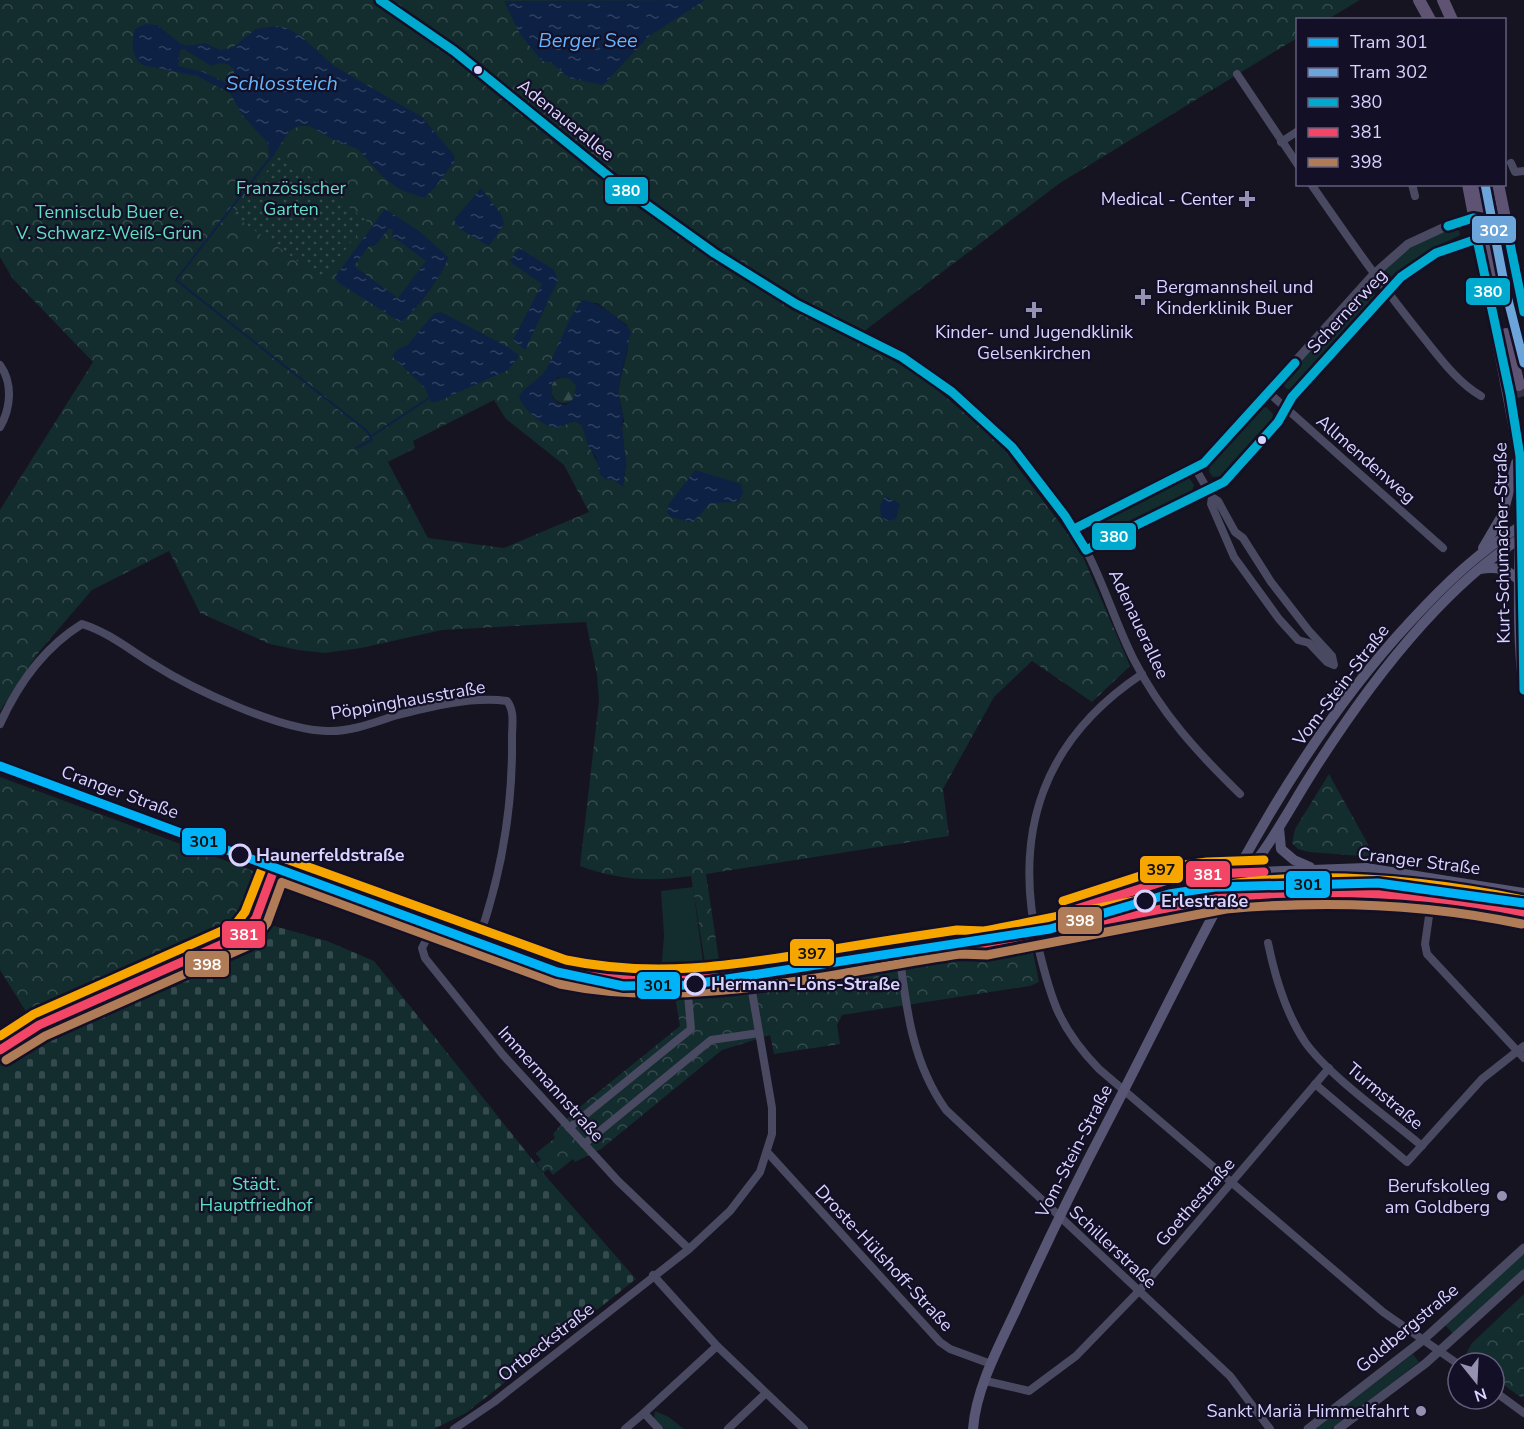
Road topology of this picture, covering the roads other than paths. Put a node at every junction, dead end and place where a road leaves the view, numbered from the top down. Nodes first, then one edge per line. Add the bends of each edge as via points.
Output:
1 (380, 0) edge
2 (1419, 0) edge
3 (1443, 0) edge
4 (1429, 18) edge
5 (1451, 18) edge
6 (1237, 74) dead end
7 (1296, 132) edge
8 (1281, 142) junction
9 (1296, 162) edge
10 (1511, 163) dead end
11 (1524, 171) edge
12 (1312, 186) edge
13 (1412, 186) edge
14 (1469, 186) edge
15 (1478, 186) edge
16 (1498, 186) edge
17 (1415, 196) dead end
18 (1479, 218) junction
19 (1506, 224) junction
20 (1482, 236) junction
21 (1374, 274) junction
22 (1386, 292) junction
23 (1524, 312) edge
24 (0, 365) edge
25 (1519, 385) dead end
26 (1269, 393) junction
27 (1481, 396) dead end
28 (1286, 408) junction
29 (0, 427) edge
30 (1518, 445) junction
31 (1195, 468) junction
32 (1210, 493) junction
33 (1523, 524) edge
34 (1074, 529) junction
35 (1235, 532) junction
36 (1227, 537) junction
37 (1523, 537) edge
38 (1443, 548) dead end
39 (1086, 550) junction
40 (1481, 552) junction
41 (1480, 569) junction
42 (1520, 581) junction
43 (1271, 582) junction
44 (1258, 591) junction
45 (1309, 631) junction
46 (1298, 640) junction
47 (1142, 674) junction
48 (1524, 690) edge
49 (0, 724) edge
50 (0, 765) edge
51 (1240, 794) dead end
52 (1280, 825) junction
53 (275, 867) junction
54 (1313, 868) junction
55 (286, 870) junction
56 (1249, 873) junction
57 (1234, 874) junction
58 (1524, 893) edge
59 (1432, 895) junction
60 (1224, 897) junction
61 (1524, 912) edge
62 (434, 925) junction
63 (1035, 928) junction
64 (233, 941) junction
65 (478, 941) junction
66 (1268, 943) dead end
67 (899, 951) junction
68 (748, 974) junction
69 (687, 983) junction
70 (759, 1033) junction
71 (1521, 1048) edge
72 (0, 1050) edge
73 (1524, 1058) edge
74 (1329, 1068) junction
75 (1315, 1084) junction
76 (1124, 1090) junction
77 (569, 1128) junction
78 (584, 1144) junction
79 (1422, 1146) junction
80 (768, 1153) junction
81 (1232, 1182) junction
82 (1058, 1216) junction
83 (1524, 1248) edge
84 (689, 1249) junction
85 (1524, 1274) edge
86 (653, 1275) junction
87 (1138, 1292) junction
88 (1424, 1340) junction
89 (717, 1346) junction
90 (1440, 1350) junction
91 (1446, 1355) edge
92 (991, 1364) junction
93 (986, 1381) junction
94 (765, 1394) junction
95 (1506, 1400) edge
96 (644, 1413) junction
97 (1524, 1413) edge
98 (454, 1429) edge
99 (625, 1429) edge
100 (659, 1429) edge
101 (728, 1429) edge
102 (804, 1429) edge
103 (973, 1429) edge
104 (1269, 1429) edge
105 (1308, 1429) edge
106 (1338, 1429) edge

1 - 34 street, Adenauerallee via 454,51 623,188 714,253 796,303 902,357 939,382 1007,441
2 - 4 main road
3 - 5 main road
6 - 8 street
7 - 8 street
8 - 9 street
10 - 11 street via 1515,172
12 - 21 street
13 - 17 street
14 - 18 main road, Kurt-Schumacher-Straße
15 - 18 main road, Kurt-Schumacher-Straße
16 - 19 main road
18 - 19 street
18 - 20 main road, Kurt-Schumacher-Straße
18 - 21 street, Schernerweg via 1449,225 1408,244
19 - 20 street, Schernerweg
19 - 23 main road
20 - 22 street, Schernerweg via 1436,253
20 - 25 main road, Kurt-Schumacher-Straße
20 - 30 main road, Kurt-Schumacher-Straße
21 - 22 street
21 - 26 street, Schernerweg
22 - 27 street via 1437,355 1470,390
22 - 28 street, Schernerweg
24 - 29 street via 9,392
26 - 28 street, Allmendenweg
26 - 31 street, Schernerweg
28 - 32 street, Schernerweg via 1263,441
28 - 38 street, Allmendenweg
30 - 33 main road, Kurt-Schumacher-Straße
30 - 40 main road via 1508,500
31 - 32 street
31 - 34 street, Schernerweg
32 - 35 street
32 - 36 street via 1211,504
32 - 39 street, Schernerweg
33 - 37 main road, Kurt-Schumacher-Straße
33 - 40 main road, Vom-Stein-Straße
34 - 39 street, Adenauerallee
35 - 36 street
35 - 43 street
36 - 44 street via 1234,557
37 - 41 main road, Vom-Stein-Straße
37 - 42 main road, Kurt-Schumacher-Straße
39 - 47 street, Adenauerallee
40 - 57 main road, Vom-Stein-Straße via 1440,589 1360,680
41 - 42 main road via 1498,567
41 - 52 main road, Vom-Stein-Straße via 1393,658 1337,735
42 - 48 main road, Kurt-Schumacher-Straße
43 - 44 street
43 - 45 street
44 - 46 street
45 - 46 street
45 - 46 street via 1332,656 1334,665 1309,643
47 - 51 street, Adenauerallee via 1189,742
47 - 63 street via 1117,691 1077,729 1043,790 1028,855
49 - 65 street, Pöppinghausstraße via 43,657 59,639 82,624 99,629 190,684 243,708 312,730 353,728 404,713 460,703 507,701 512,713 511,793 500,861
50 - 53 main road, Cranger Straße
52 - 54 main road via 1281,849
52 - 56 main road, Vom-Stein-Straße
53 - 55 main road, Cranger Straße
53 - 64 street via 256,918 248,932
54 - 56 main road, Cranger Straße
54 - 58 main road, Cranger Straße via 1366,868
55 - 62 main road, Cranger Straße
55 - 64 street via 266,922
56 - 57 main road, Cranger Straße
56 - 60 main road, Vom-Stein-Straße
57 - 60 main road, Vom-Stein-Straße
57 - 63 main road, Cranger Straße via 1171,879
59 - 60 main road, Cranger Straße via 1328,890
59 - 61 main road, Cranger Straße
59 - 71 street via 1427,954
60 - 63 main road, Cranger Straße
60 - 76 main road, Vom-Stein-Straße
62 - 65 main road, Cranger Straße
62 - 77 street, Immermannstraße via 422,948 424,958
63 - 67 main road, Cranger Straße via 985,943 959,942
63 - 76 street via 1048,990 1064,1025 1088,1057
64 - 72 street via 39,1025
65 - 69 main road, Cranger Straße via 587,978 642,985
66 - 74 street, Turmstraße via 1277,981 1292,1018 1305,1043
67 - 68 main road, Cranger Straße
67 - 82 street, Schillerstraße via 910,1030 935,1095 972,1137
68 - 69 main road, Cranger Straße
68 - 70 street
69 - 77 street via 692,1029
70 - 78 street via 711,1040
70 - 80 street via 772,1108
71 - 73 street
71 - 79 street via 1482,1079
74 - 75 street, Goethestraße
74 - 79 street, Turmstraße
75 - 79 street, Turmstraße via 1407,1162
75 - 81 street, Goethestraße
76 - 81 street
76 - 82 main road, Vom-Stein-Straße
77 - 78 street, Immermannstraße
78 - 84 street, Immermannstraße
80 - 84 street via 730,1211
80 - 92 street, Droste-Hülshoff-Straße via 940,1342
81 - 87 street, Goethestraße
81 - 88 street via 1383,1312
82 - 87 street, Schillerstraße
82 - 92 main road, Vom-Stein-Straße
83 - 88 street, Goldbergstraße
84 - 86 street
85 - 90 street, Goldbergstraße
86 - 89 street
86 - 98 street, Ortbeckstraße via 494,1402
87 - 93 street, Goethestraße via 1076,1356 1034,1388 1022,1391
87 - 104 street, Schillerstraße via 1230,1376
88 - 90 street
88 - 105 street, Goldbergstraße
89 - 94 street
89 - 96 street
90 - 91 street
90 - 106 street, Goldbergstraße
92 - 93 main road, Vom-Stein-Straße
93 - 103 main road, Vom-Stein-Straße
94 - 101 street
94 - 102 street
95 - 97 street
96 - 99 street
96 - 100 street

